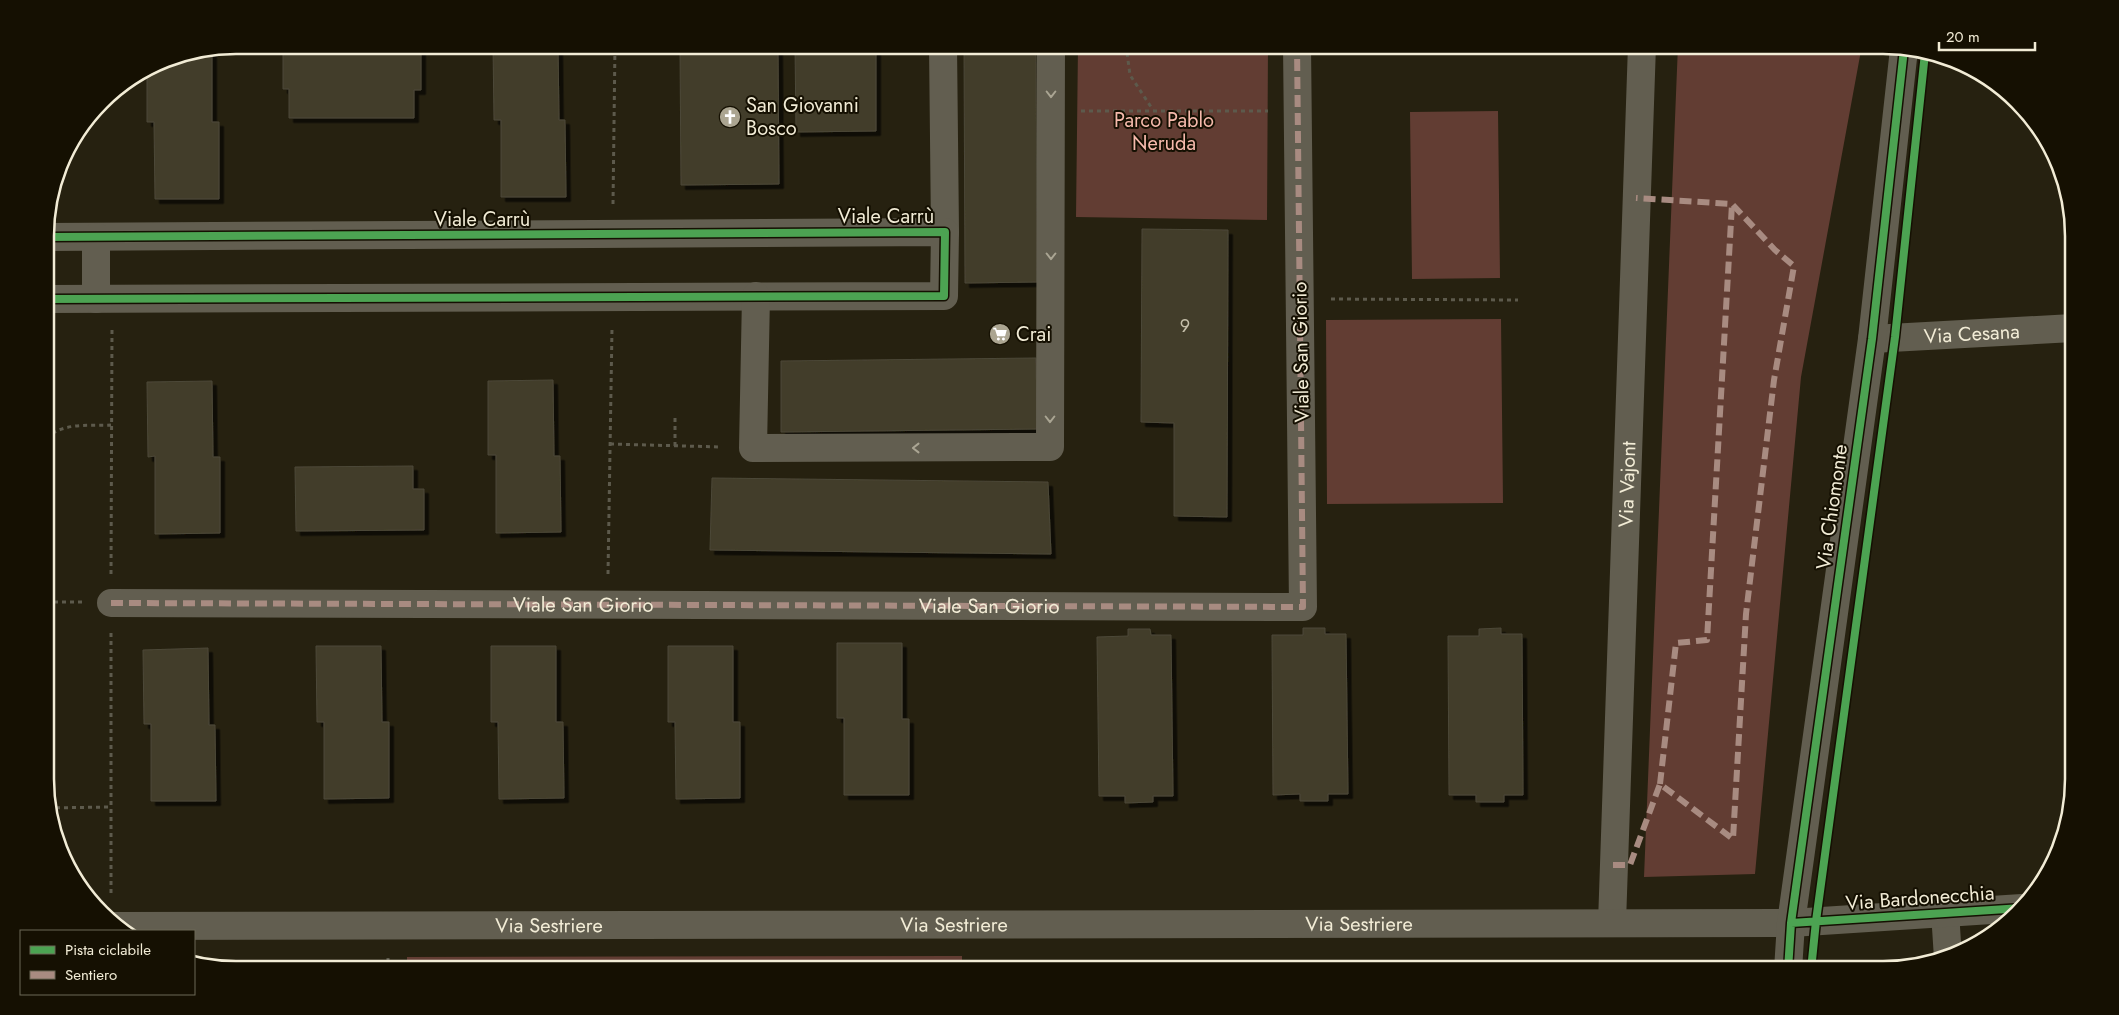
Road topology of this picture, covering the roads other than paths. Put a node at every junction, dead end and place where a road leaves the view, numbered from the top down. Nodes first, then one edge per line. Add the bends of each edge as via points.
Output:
1 (943, 54) edge
2 (1051, 54) edge
3 (1297, 54) edge
4 (1642, 54) edge
5 (1903, 55) edge
6 (945, 232) junction
7 (54, 237) edge
8 (96, 237) junction
9 (756, 296) junction
10 (54, 299) edge
11 (96, 299) junction
12 (2065, 328) edge
13 (1872, 338) junction
14 (111, 603) road end
15 (2011, 909) edge
16 (1945, 912) junction
17 (1612, 923) junction
18 (1792, 923) junction
19 (128, 926) edge
20 (1947, 950) edge
21 (1789, 961) edge

1 - 6 street, Viale Carrù
2 -> 9 street via 1050,447 753,448
3 - 14 street, Viale San Giorio via 1303,607
4 - 17 street, Via Vajont
5 - 13 street, Via Chiomonte
6 - 8 street, Viale Carrù
6 - 9 street, Viale Carrù via 944,296
7 - 8 street, Viale Carrù
8 - 11 street
9 - 11 street, Viale Carrù
10 - 11 street, Viale Carrù
12 - 13 street, Via Cesana
13 - 18 street, Via Chiomonte
15 - 16 street, Via Bardonecchia
16 - 18 street, Via Bardonecchia
16 - 20 street
17 - 18 street, Via Sestriere
17 - 19 street, Via Sestriere
18 - 21 street, Via Chiomonte

